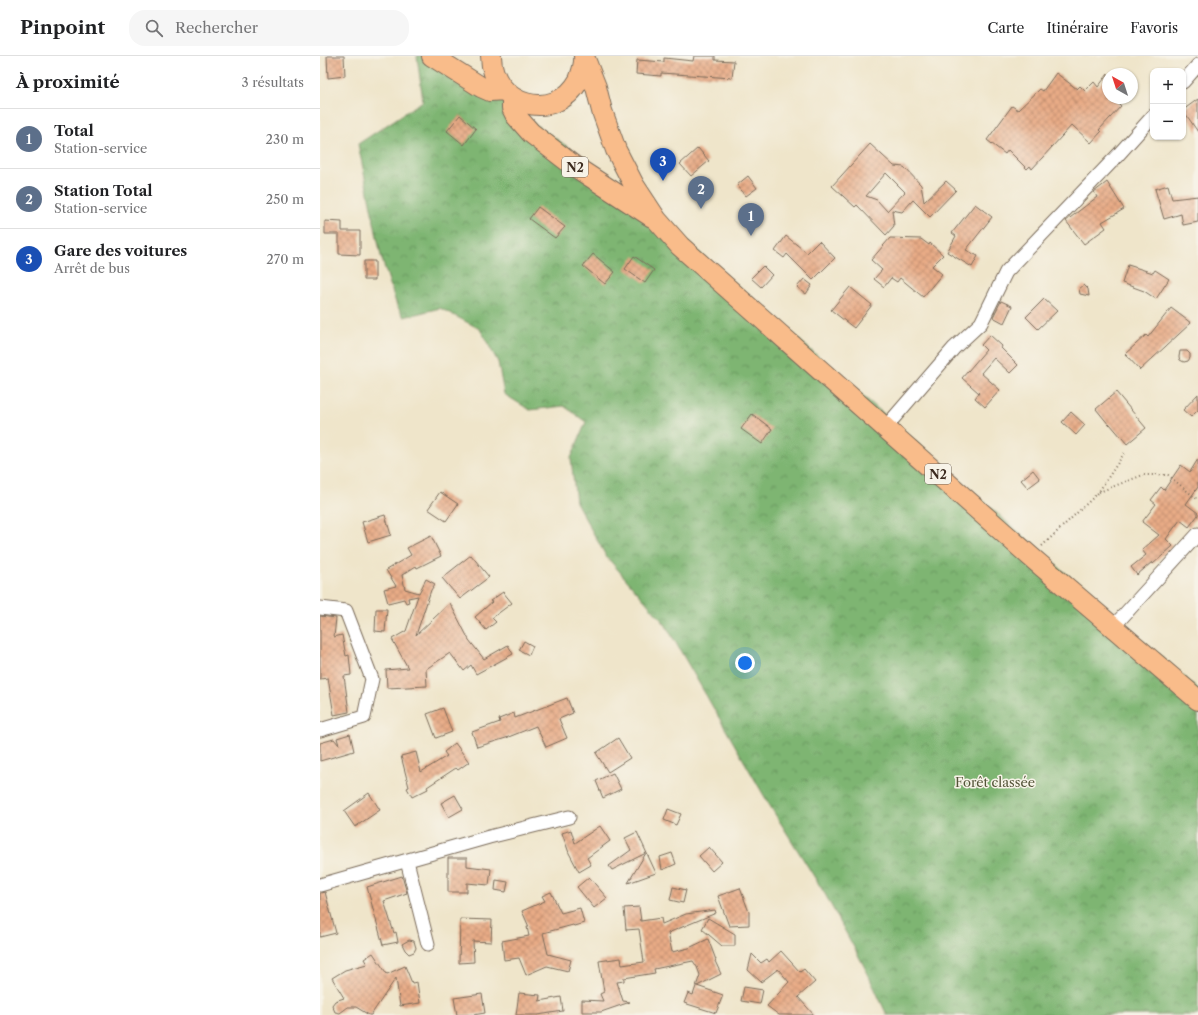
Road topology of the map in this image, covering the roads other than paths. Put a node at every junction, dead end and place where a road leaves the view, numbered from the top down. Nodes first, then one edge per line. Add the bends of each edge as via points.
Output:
1 (432, 56) edge
2 (491, 56) edge
3 (584, 58) edge
4 (1198, 65) edge
5 (1186, 79) edge
6 (508, 94) junction
7 (1150, 119) edge
8 (657, 220) junction
9 (885, 428) junction
10 (1198, 534) edge
11 (320, 608) edge
12 (1113, 627) junction
13 (1198, 700) edge
14 (320, 730) edge
15 (569, 817) dead end
16 (407, 861) junction
17 (320, 885) edge
18 (428, 944) dead end

1 - 6 highway via 481,87
2 - 6 highway via 496,79
3 - 6 highway via 582,73 566,96 539,105 525,103
3 - 8 highway, N2 via 616,150 634,185
4 - 5 street
6 - 8 highway, N2 via 516,116 531,133 574,166
7 - 9 street via 1006,272 981,323 954,348
8 - 9 highway, N2 via 680,246
9 - 12 highway, N2
10 - 12 street
11 - 14 street via 346,611 372,679 364,717
12 - 13 highway, N2
15 - 16 street
16 - 17 street
16 - 18 street

